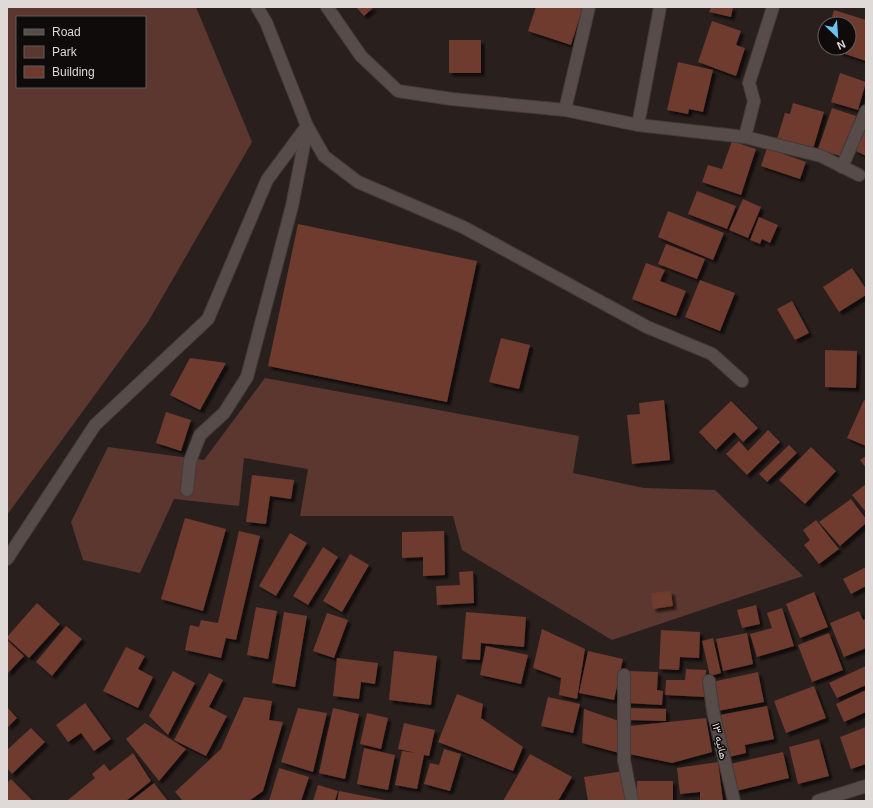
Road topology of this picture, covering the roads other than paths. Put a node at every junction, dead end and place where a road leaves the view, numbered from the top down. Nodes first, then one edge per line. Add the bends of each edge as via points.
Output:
1 (257, 7) edge
2 (327, 7) edge
3 (589, 7) edge
4 (660, 7) edge
5 (773, 7) edge
6 (565, 110) junction
7 (866, 111) edge
8 (638, 125) junction
9 (307, 126) junction
10 (745, 137) junction
11 (842, 167) junction
12 (859, 175) dead end
13 (742, 381) dead end
14 (187, 490) dead end
15 (7, 559) edge
16 (624, 675) dead end
17 (709, 681) dead end
18 (866, 786) edge
19 (632, 801) edge
20 (734, 801) edge
21 (818, 801) edge

1 - 9 street via 266,22
2 - 6 street via 361,56 398,91
3 - 6 street
4 - 8 street
5 - 10 street via 749,83 754,101
6 - 8 street
7 - 11 street
8 - 10 street
9 - 13 street via 324,156 358,182 463,227 647,327 712,354
9 - 14 street via 292,206 247,377 224,412 200,435 190,461
9 - 15 street via 267,180 208,319 95,425
10 - 11 street via 821,156
11 - 12 street
16 - 19 street via 624,760
17 - 20 street, هانیه ۱۳ via 713,711
18 - 21 street

